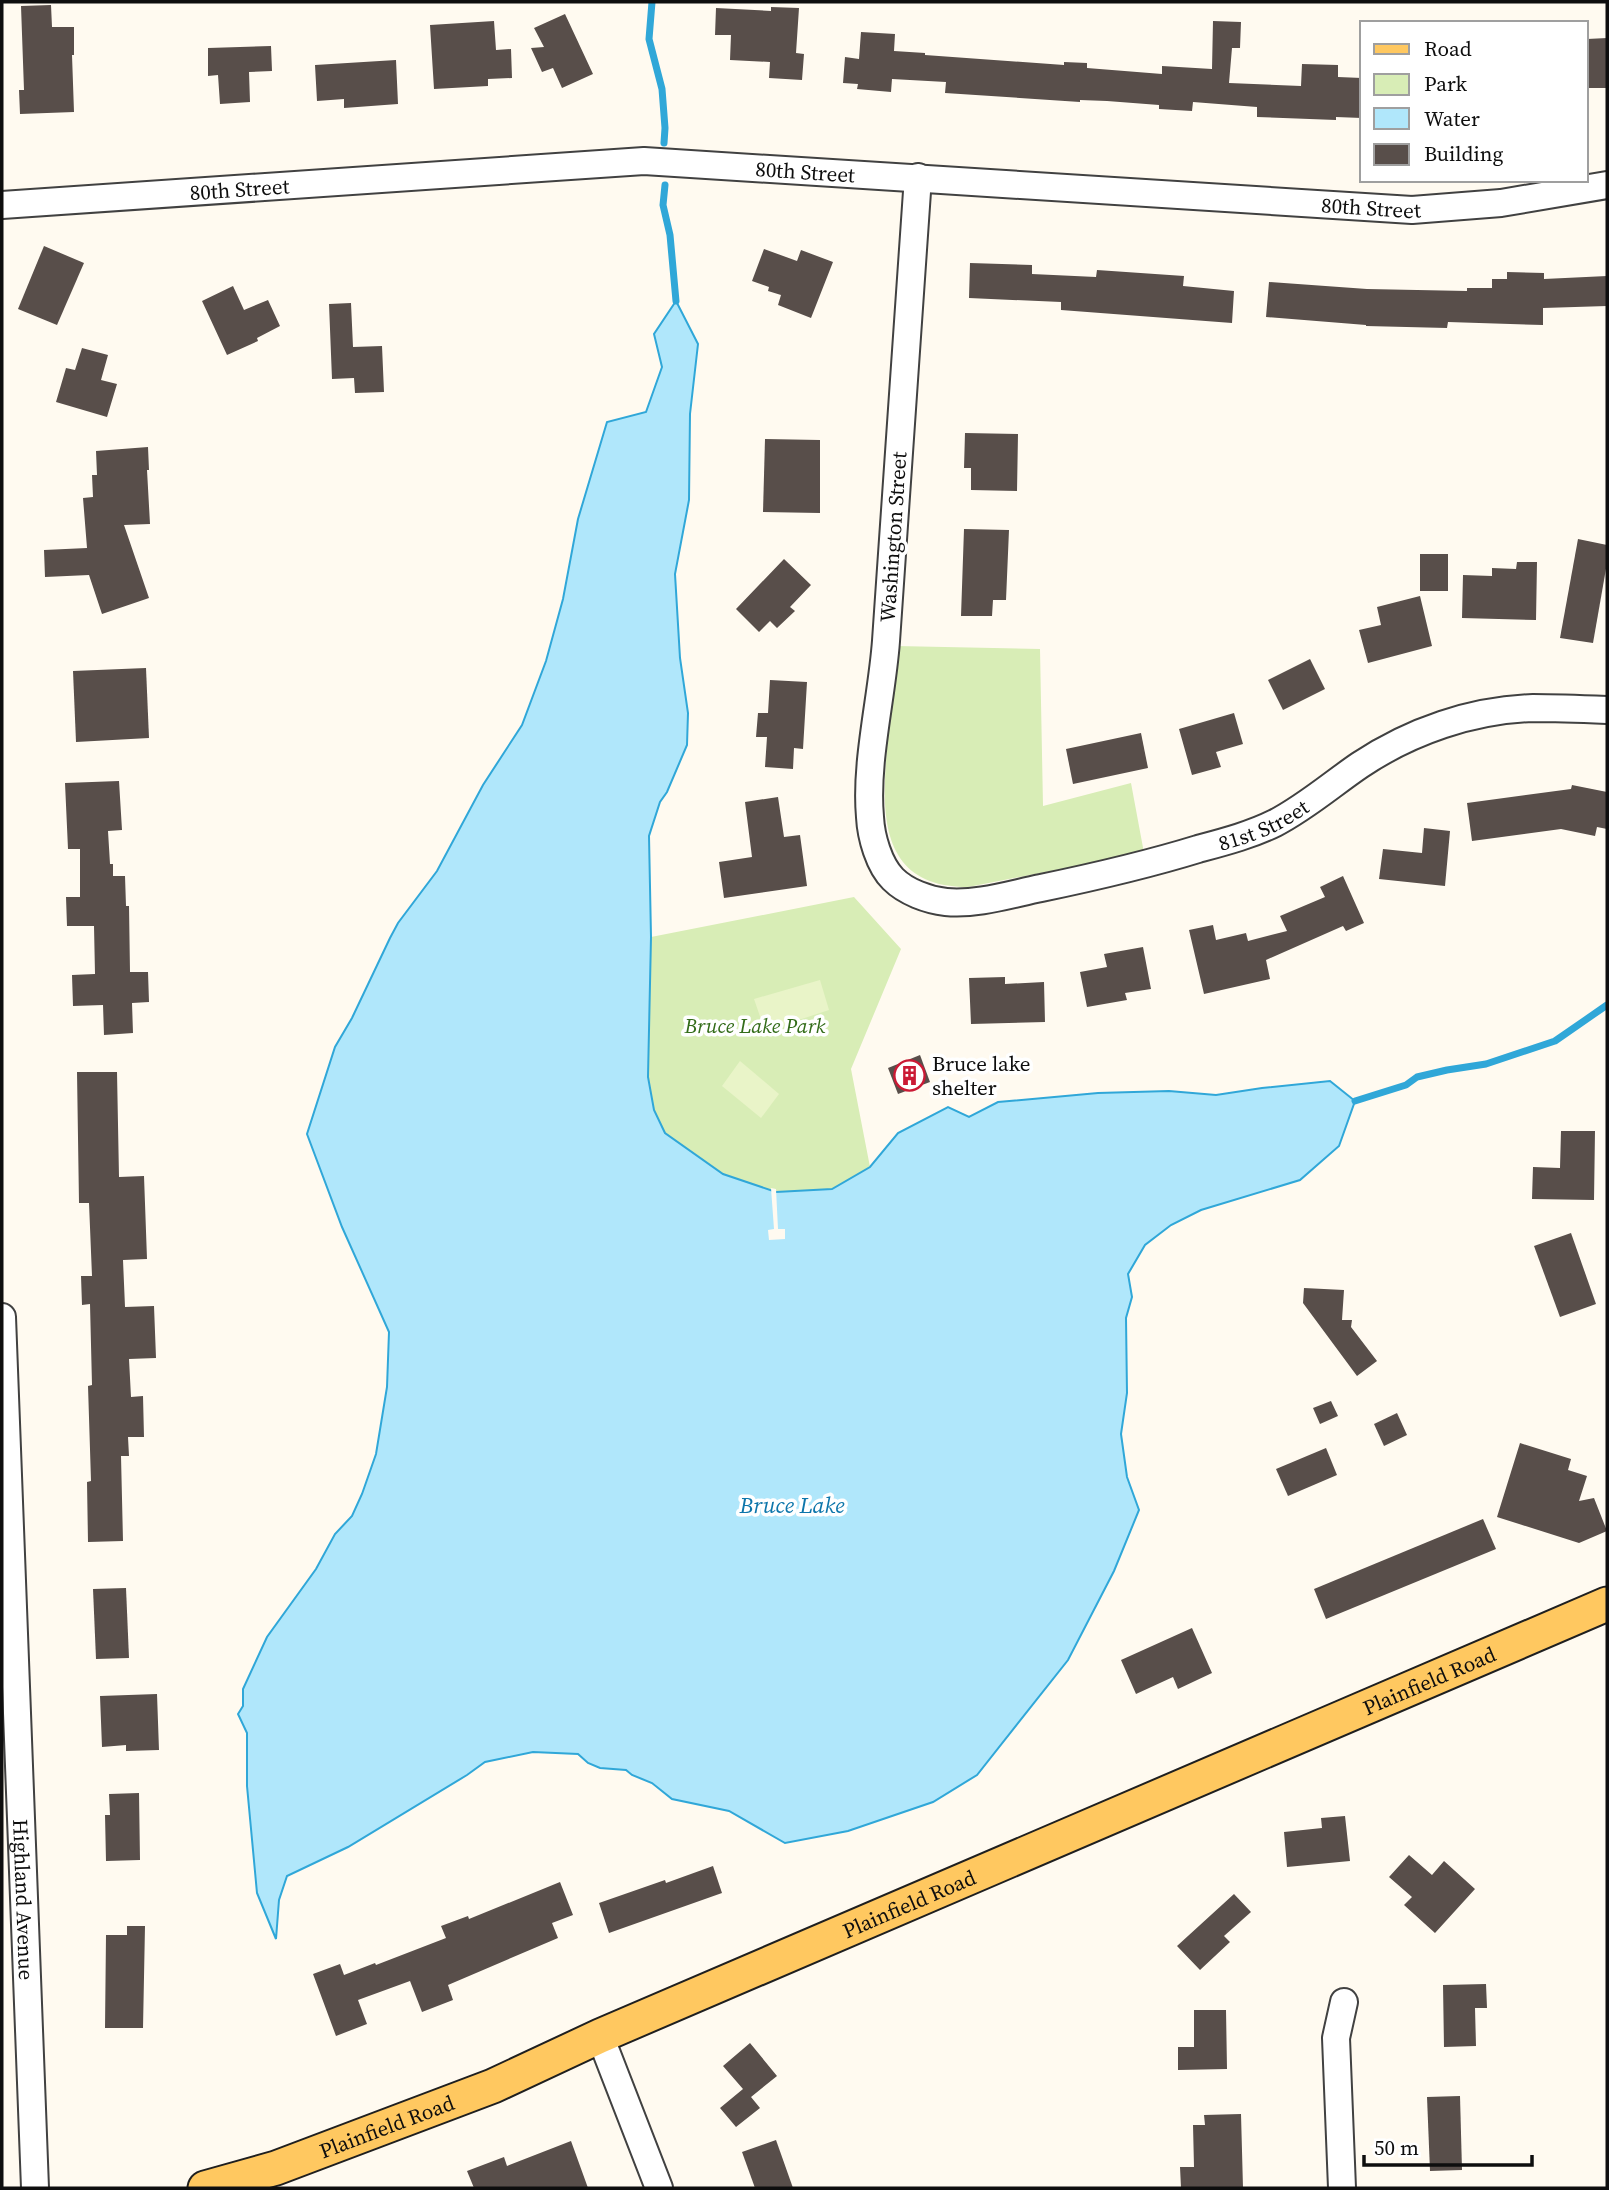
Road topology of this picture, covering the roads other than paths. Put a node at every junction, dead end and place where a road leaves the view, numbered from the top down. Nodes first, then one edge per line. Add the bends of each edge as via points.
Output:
1 (918, 177) junction
2 (1607, 184) edge
3 (2, 205) edge
4 (1607, 710) edge
5 (902, 886) joint
6 (2, 1317) edge
7 (1607, 1604) edge
8 (1344, 2002) dead end
9 (600, 2036) junction
10 (35, 2188) edge
11 (205, 2188) edge
12 (659, 2188) edge
13 (1342, 2188) edge

1 - 2 street, 80th Street via 1412,210 1501,203
1 - 3 street, 80th Street via 644,161
1 - 5 street, Washington Street via 886,648 870,785 874,842 883,864
4 - 5 street, 81st Street via 1532,708 1461,719 1427,730 1360,765 1274,823 1150,864 960,902 923,896
6 - 10 street, Highland Avenue
7 - 9 main road, Plainfield Road
8 - 13 street via 1336,2038
9 - 11 main road, Plainfield Road via 492,2086 276,2168
9 - 12 street

